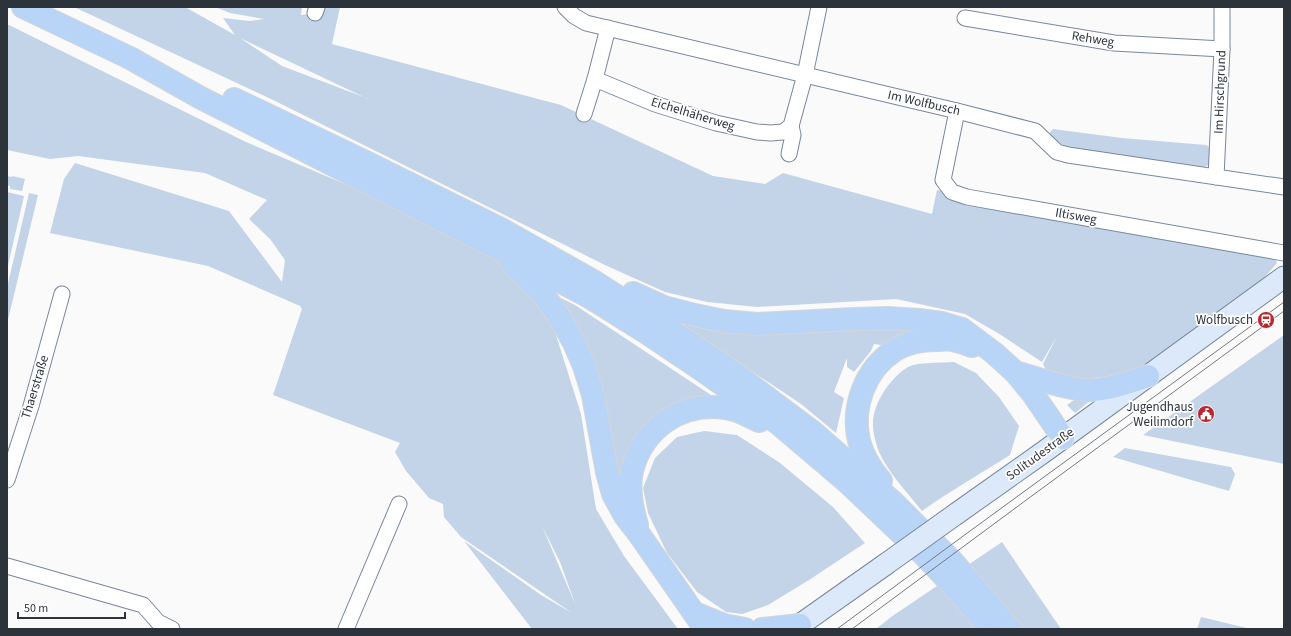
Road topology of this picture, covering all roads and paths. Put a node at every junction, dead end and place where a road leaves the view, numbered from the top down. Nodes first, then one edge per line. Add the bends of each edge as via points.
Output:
1 (23, 7) edge
2 (565, 7) edge
3 (819, 7) edge
4 (1222, 7) edge
5 (965, 18) dead end
6 (608, 28) junction
7 (1222, 49) junction
8 (130, 58) junction
9 (804, 75) junction
10 (595, 78) junction
11 (957, 111) junction
12 (584, 114) dead end
13 (791, 126) junction
14 (789, 154) dead end
15 (1216, 177) junction
16 (1284, 187) edge
17 (501, 250) junction
18 (1284, 253) edge
19 (1284, 277) edge
20 (595, 282) junction
21 (62, 294) dead end
22 (994, 353) junction
23 (1015, 372) junction
24 (1148, 376) junction
25 (778, 424) junction
26 (1063, 438) junction
27 (7, 480) edge
28 (893, 502) junction
29 (399, 504) dead end
30 (639, 534) junction
31 (7, 566) edge
32 (700, 621) edge
33 (797, 627) edge
34 (172, 629) edge
35 (346, 629) edge
36 (745, 629) edge
37 (762, 629) edge
38 (990, 629) edge
39 (1010, 629) edge

1 - 8 main road
2 - 6 street, Im Wolfbusch via 586,23
3 - 9 street
4 - 7 street, Im Hirschgrund
5 - 7 street, Rehweg via 1114,43
6 - 9 street, Im Wolfbusch
6 - 10 street
7 - 15 street, Im Hirschgrund
8 - 17 main road via 208,102
8 - 20 main road via 212,89 368,163 501,230
9 - 11 street, Im Wolfbusch
9 - 13 street
10 - 12 street
10 - 13 street, Eichelhäherweg via 655,104 716,123 771,133 783,132
11 - 15 street, Im Wolfbusch via 1035,131 1058,152 1068,155
11 - 18 street, Iltisweg via 943,180 952,192
13 - 14 street via 793,135
15 - 16 street, Im Wolfbusch
17 - 25 main road via 591,298 699,368
17 - 30 main road via 522,275 543,294 574,343 594,396 606,472 613,494
19 - 24 main road, Solitudestraße
20 - 22 main road via 621,288 664,307 724,321 764,324 882,318 942,323 962,329
20 - 28 main road via 753,386 813,432
21 - 27 street, Thaerstraße via 31,406
22 - 23 main road
22 - 28 main road via 952,340 928,340 895,351 874,370 860,395 857,412 859,441 864,457
23 - 24 main road via 1089,390 1104,389
23 - 26 main road
24 - 26 main road, Solitudestraße
25 - 30 main road via 758,421 726,408 708,407 674,416 659,426 638,454 632,471 632,505
25 - 38 main road via 887,518 953,586
26 - 33 main road, Solitudestraße, bridge
28 - 39 main road via 953,562
29 - 35 street
30 - 32 main road
31 - 34 street via 143,605 158,622
32 - 36 main road
33 - 37 main road

